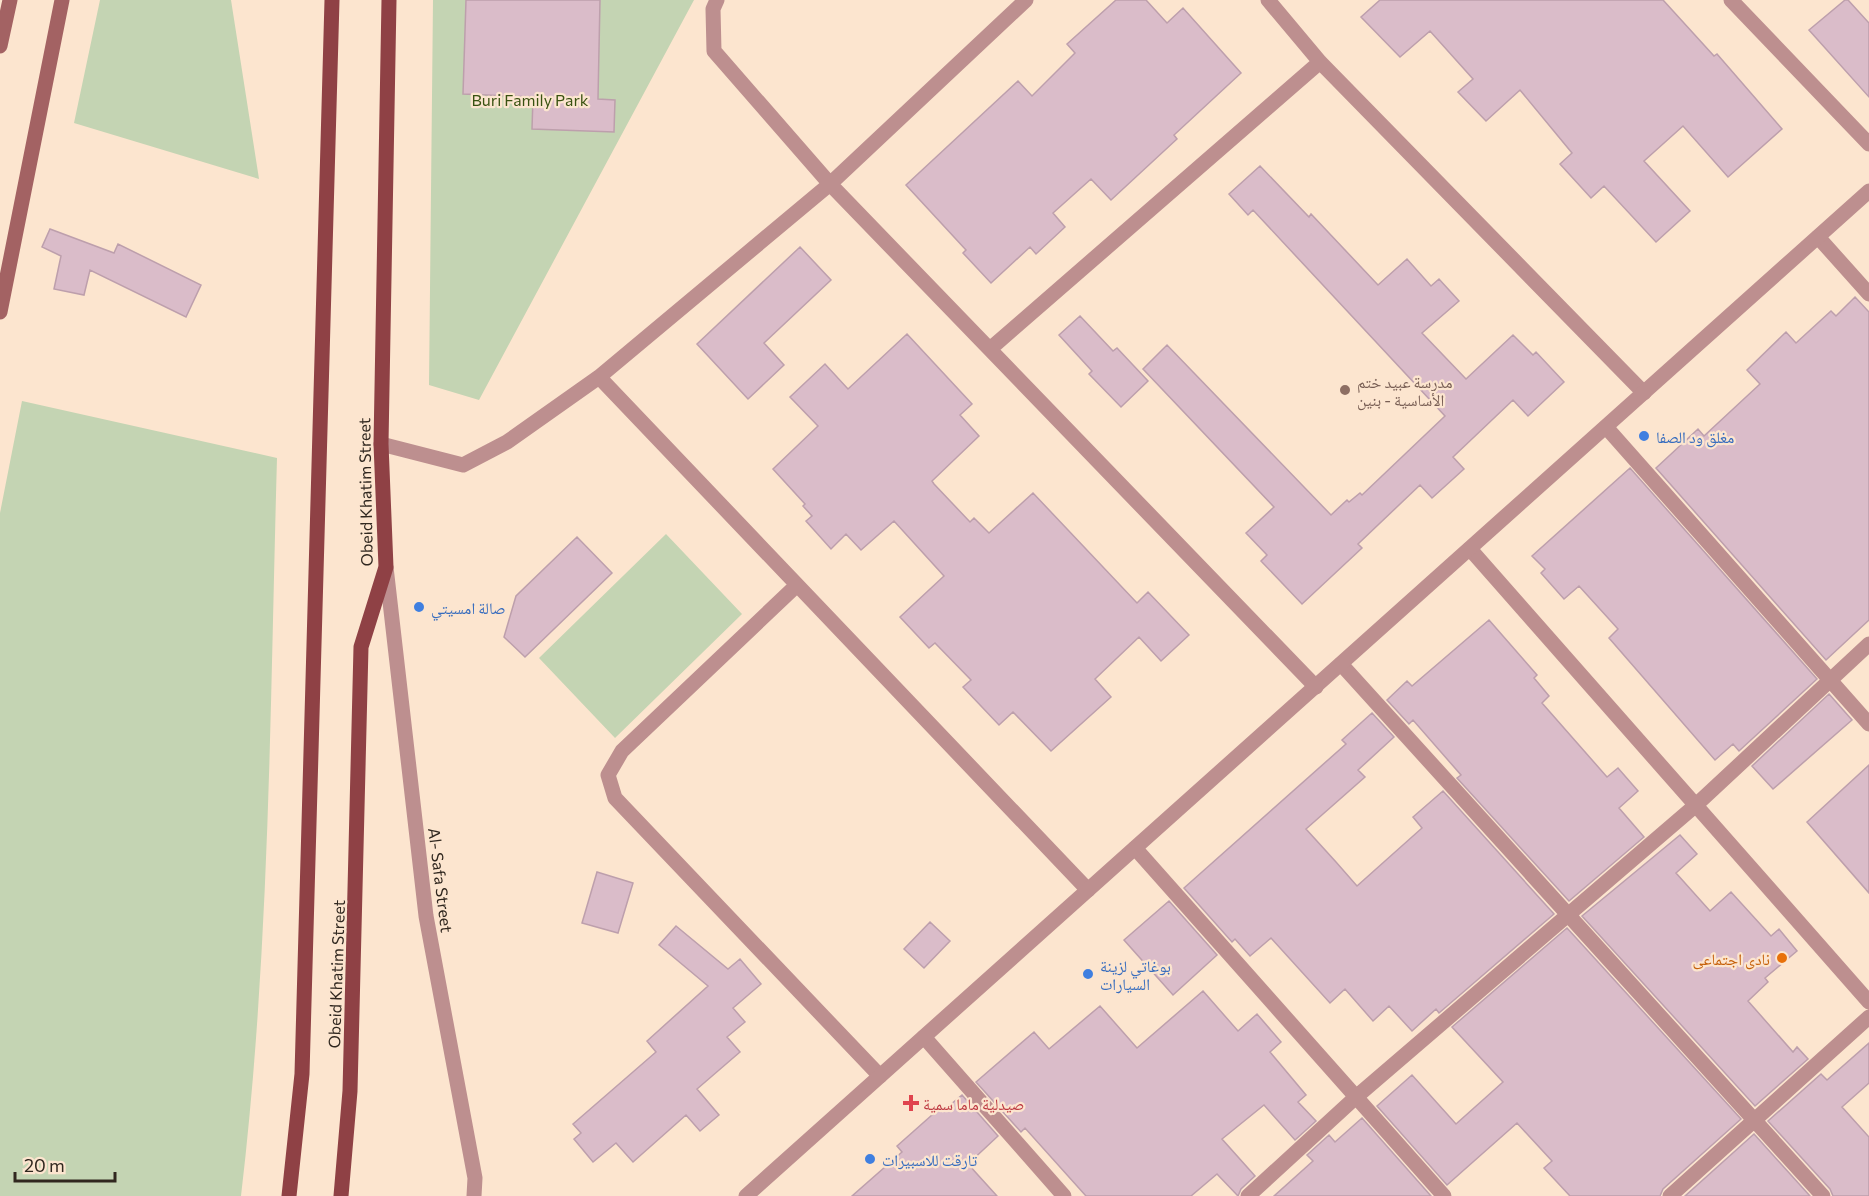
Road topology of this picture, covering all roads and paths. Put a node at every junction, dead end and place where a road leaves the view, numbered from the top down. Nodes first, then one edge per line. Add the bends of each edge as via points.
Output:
1 (10, 0) edge
2 (62, 0) edge
3 (332, 0) edge
4 (390, 0) edge
5 (717, 0) edge
6 (1026, 0) edge
7 (1268, 0) edge
8 (1731, 0) edge
9 (0, 46) edge
10 (1320, 62) junction
11 (1869, 144) edge
12 (830, 184) junction
13 (1869, 191) edge
14 (1818, 237) junction
15 (1869, 294) edge
16 (0, 312) edge
17 (990, 349) junction
18 (599, 377) junction
19 (1644, 393) junction
20 (1606, 427) junction
21 (381, 444) junction
22 (1470, 549) junction
23 (386, 567) junction
24 (797, 585) junction
25 (1869, 644) edge
26 (1341, 664) junction
27 (1830, 680) junction
28 (1316, 687) junction
29 (1869, 724) edge
30 (1696, 805) junction
31 (1135, 848) junction
32 (1088, 890) junction
33 (1569, 913) junction
34 (1869, 1002) edge
35 (1869, 1017) edge
36 (924, 1037) junction
37 (880, 1076) junction
38 (1356, 1097) junction
39 (1754, 1121) junction
40 (475, 1178) junction
41 (289, 1196) edge
42 (341, 1196) edge
43 (474, 1196) edge
44 (483, 1196) edge
45 (747, 1196) edge
46 (1064, 1196) edge
47 (1248, 1196) edge
48 (1444, 1196) edge
49 (1670, 1196) edge
50 (1823, 1196) edge

1 - 9 main road
2 - 16 main road
3 - 41 main road, Obeid Khatim Street via 302,1074
4 - 21 main road, Obeid Khatim Street
5 - 12 street via 713,9 714,51
6 - 12 street
7 - 10 street
8 - 11 street
10 - 17 street
10 - 19 street
12 - 17 street
12 - 18 street
13 - 14 street
14 - 15 street
14 - 19 street
17 - 28 street
18 - 21 street via 507,442 463,465
18 - 24 street
19 - 20 street
20 - 22 street
20 - 27 street
21 - 23 main road, Obeid Khatim Street
22 - 26 street
22 - 30 street
23 - 40 street, Al- Safa Street via 426,916
23 - 42 main road, Obeid Khatim Street via 360,647 350,1091
24 - 32 street
24 - 37 street via 622,751 608,775 615,798
25 - 27 street
26 - 28 street
26 - 33 street
27 - 29 street
27 - 30 street
28 - 31 street
30 - 33 street
30 - 34 street
31 - 32 street
31 - 38 street
32 - 36 street
33 - 38 street
33 - 39 street
35 - 39 street
36 - 37 street
36 - 46 street
37 - 45 street
38 - 47 street
38 - 48 street
39 - 49 street
39 - 50 street
40 - 43 street, Al- Safa Street
40 - 44 street

